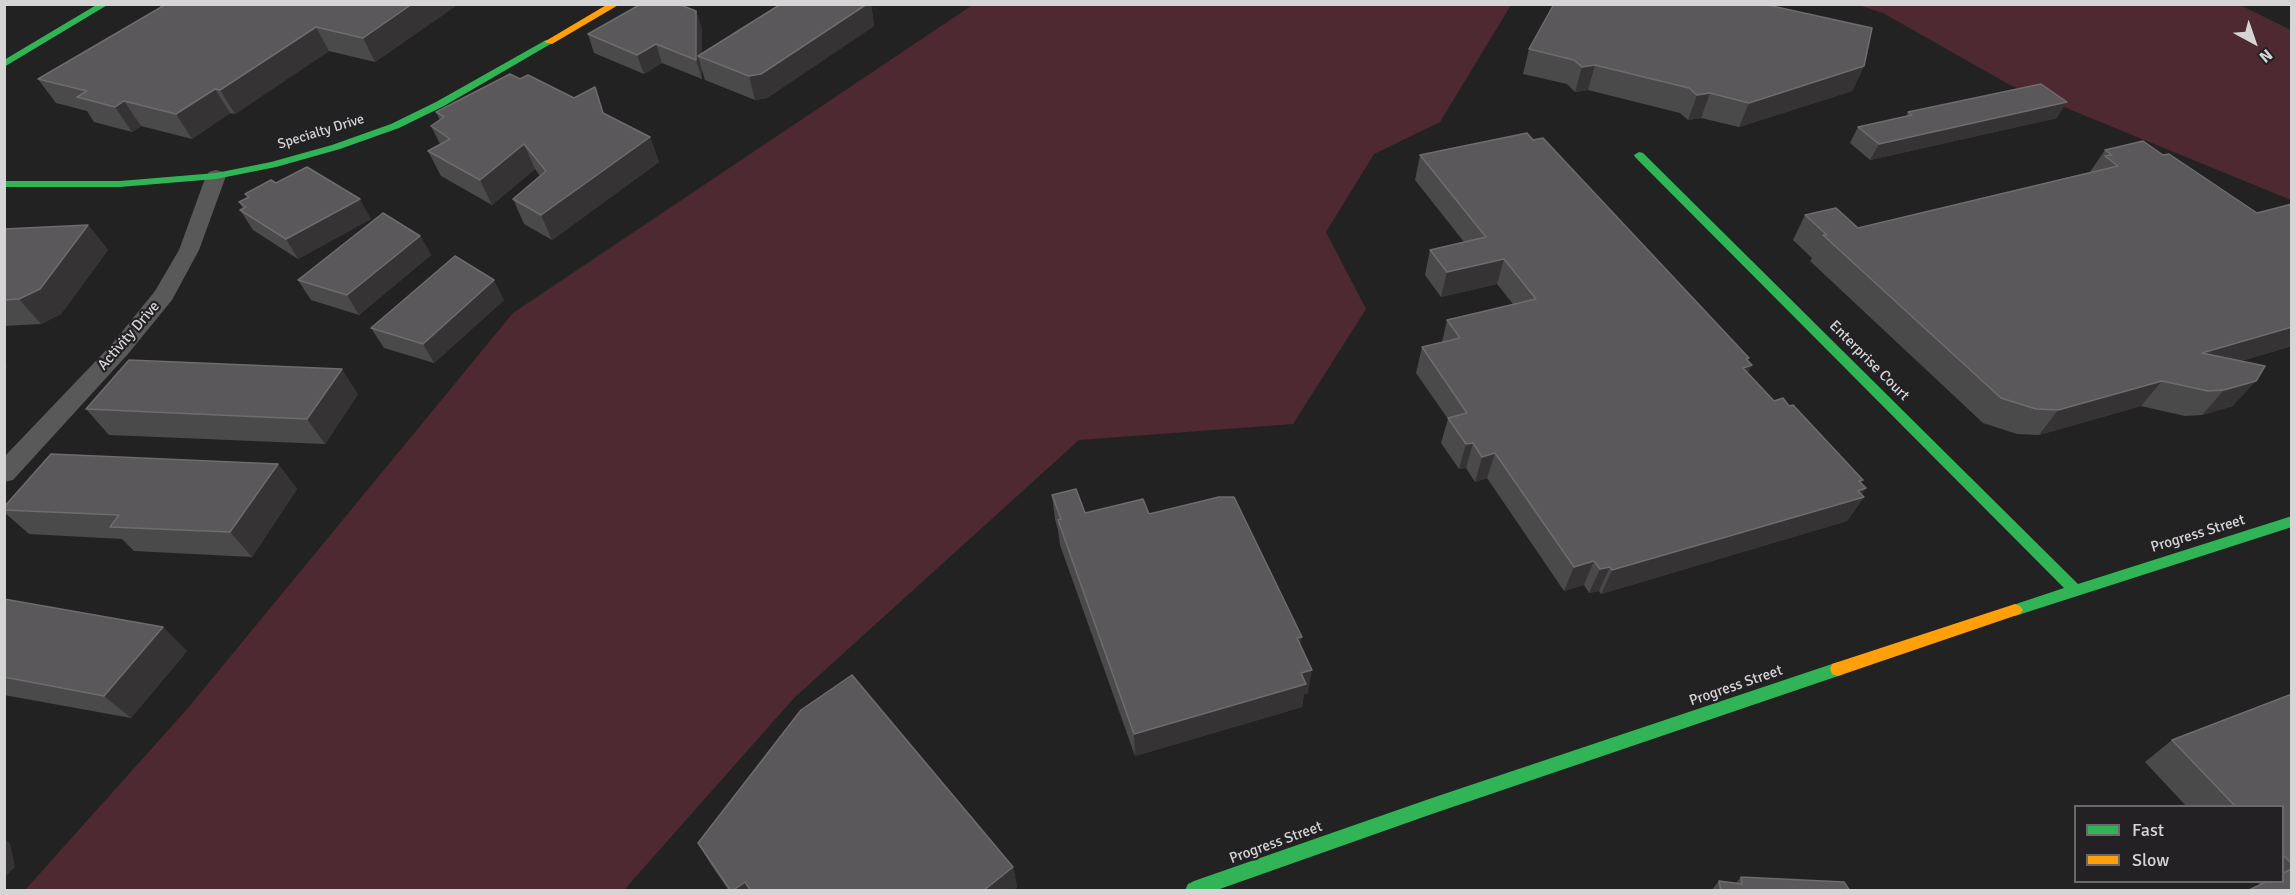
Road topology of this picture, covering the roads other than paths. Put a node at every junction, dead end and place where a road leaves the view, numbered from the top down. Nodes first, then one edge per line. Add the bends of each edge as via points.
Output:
1 (105, 4) edge
2 (616, 4) edge
3 (4, 64) edge
4 (1639, 155) dead end
5 (216, 176) junction
6 (4, 184) edge
7 (4, 472) edge
8 (2292, 521) edge
9 (2075, 590) junction
10 (1194, 891) edge

1 - 3 street
2 - 5 street, Specialty Drive via 440,105 395,126 272,165
4 - 9 street, Enterprise Court
5 - 6 street, Specialty Drive via 120,184
5 - 7 street, Activity Drive via 189,250 164,295 120,349
8 - 9 street, Progress Street
9 - 10 street, Progress Street via 1338,838

